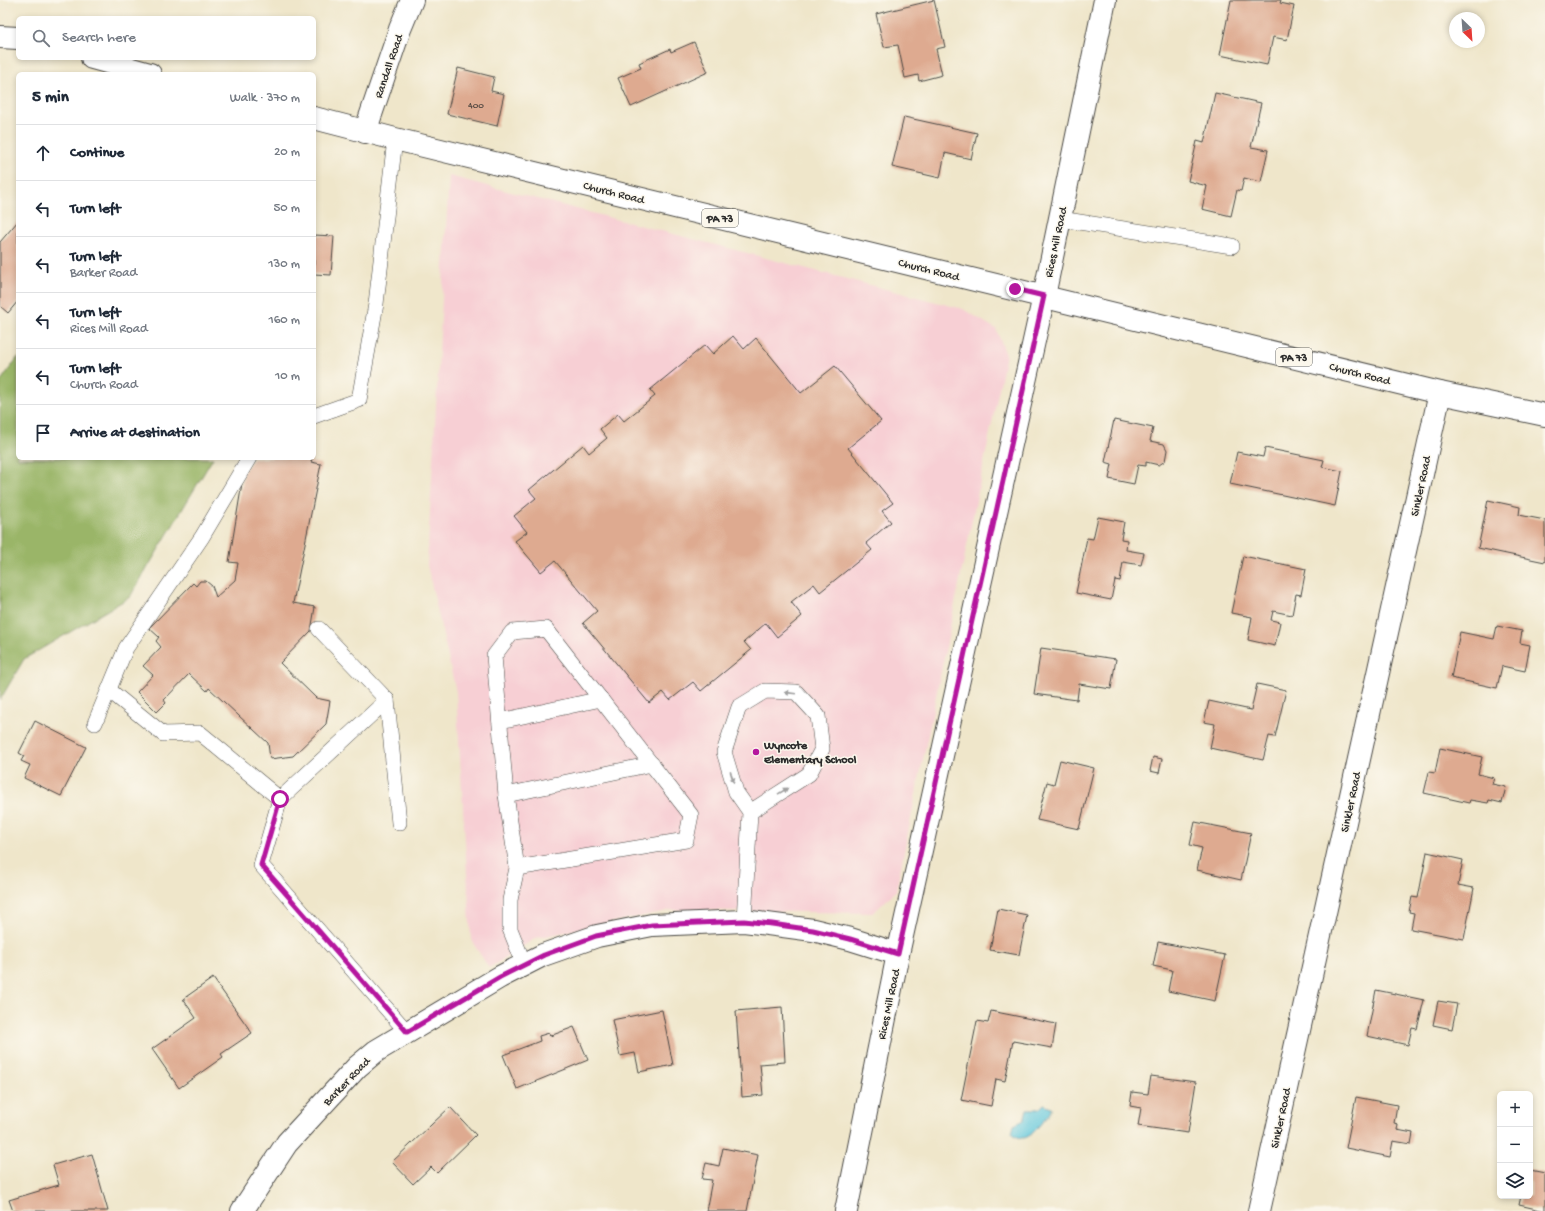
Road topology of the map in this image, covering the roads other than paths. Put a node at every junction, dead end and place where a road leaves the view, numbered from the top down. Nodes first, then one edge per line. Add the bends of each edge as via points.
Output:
1 (412, 0) edge
2 (1105, 0) edge
3 (0, 37) edge
4 (16, 38) edge
5 (99, 60) edge
6 (143, 72) edge
7 (316, 119) edge
8 (365, 132) junction
9 (395, 139) junction
10 (1060, 219) junction
11 (1232, 246) dead end
12 (1044, 296) junction
13 (1440, 393) junction
14 (316, 415) edge
15 (1545, 415) edge
16 (247, 460) edge
17 (319, 629) dead end
18 (109, 690) junction
19 (601, 699) junction
20 (387, 700) junction
21 (500, 721) junction
22 (95, 723) dead end
23 (652, 764) junction
24 (506, 795) junction
25 (280, 799) junction
26 (750, 812) junction
27 (399, 823) dead end
28 (517, 868) junction
29 (744, 921) junction
30 (898, 954) junction
31 (524, 964) junction
32 (407, 1032) junction
33 (242, 1211) edge
34 (846, 1211) edge
35 (1259, 1211) edge

1 - 8 street, Randall Road
2 - 10 street, Rices Mill Road
3 - 4 street
5 - 6 street
7 - 8 street, Church Road / PA 73
8 - 9 street, Church Road / PA 73
9 - 12 street, Church Road / PA 73
9 - 14 lane via 376,304 359,400
10 - 11 lane
10 - 12 street, Rices Mill Road
12 - 13 street, Church Road / PA 73
12 - 30 street, Rices Mill Road
13 - 15 street, Church Road / PA 73
13 - 35 street, Sinkler Road
16 - 18 lane via 202,537 126,648
17 - 20 lane
18 - 22 lane
18 - 25 lane via 163,734 200,733
19 - 21 lane
19 - 21 lane via 546,629 512,632 494,656
19 - 23 lane
20 - 25 lane
20 - 27 lane
21 - 24 lane
23 - 24 lane
23 - 28 lane via 691,815 686,840
24 - 28 lane
25 - 32 lane via 261,865
26 -> 26 lane via 810,774 822,749 818,716 796,692 765,691 739,707 724,752 736,792
26 - 29 lane
28 - 31 lane via 510,900 510,929
29 - 30 street, Barker Road via 813,930
29 - 31 street, Barker Road via 652,925 610,933 574,943
30 - 34 street, Rices Mill Road
31 - 32 street, Barker Road
32 - 33 street, Barker Road via 376,1051 357,1067 297,1132

